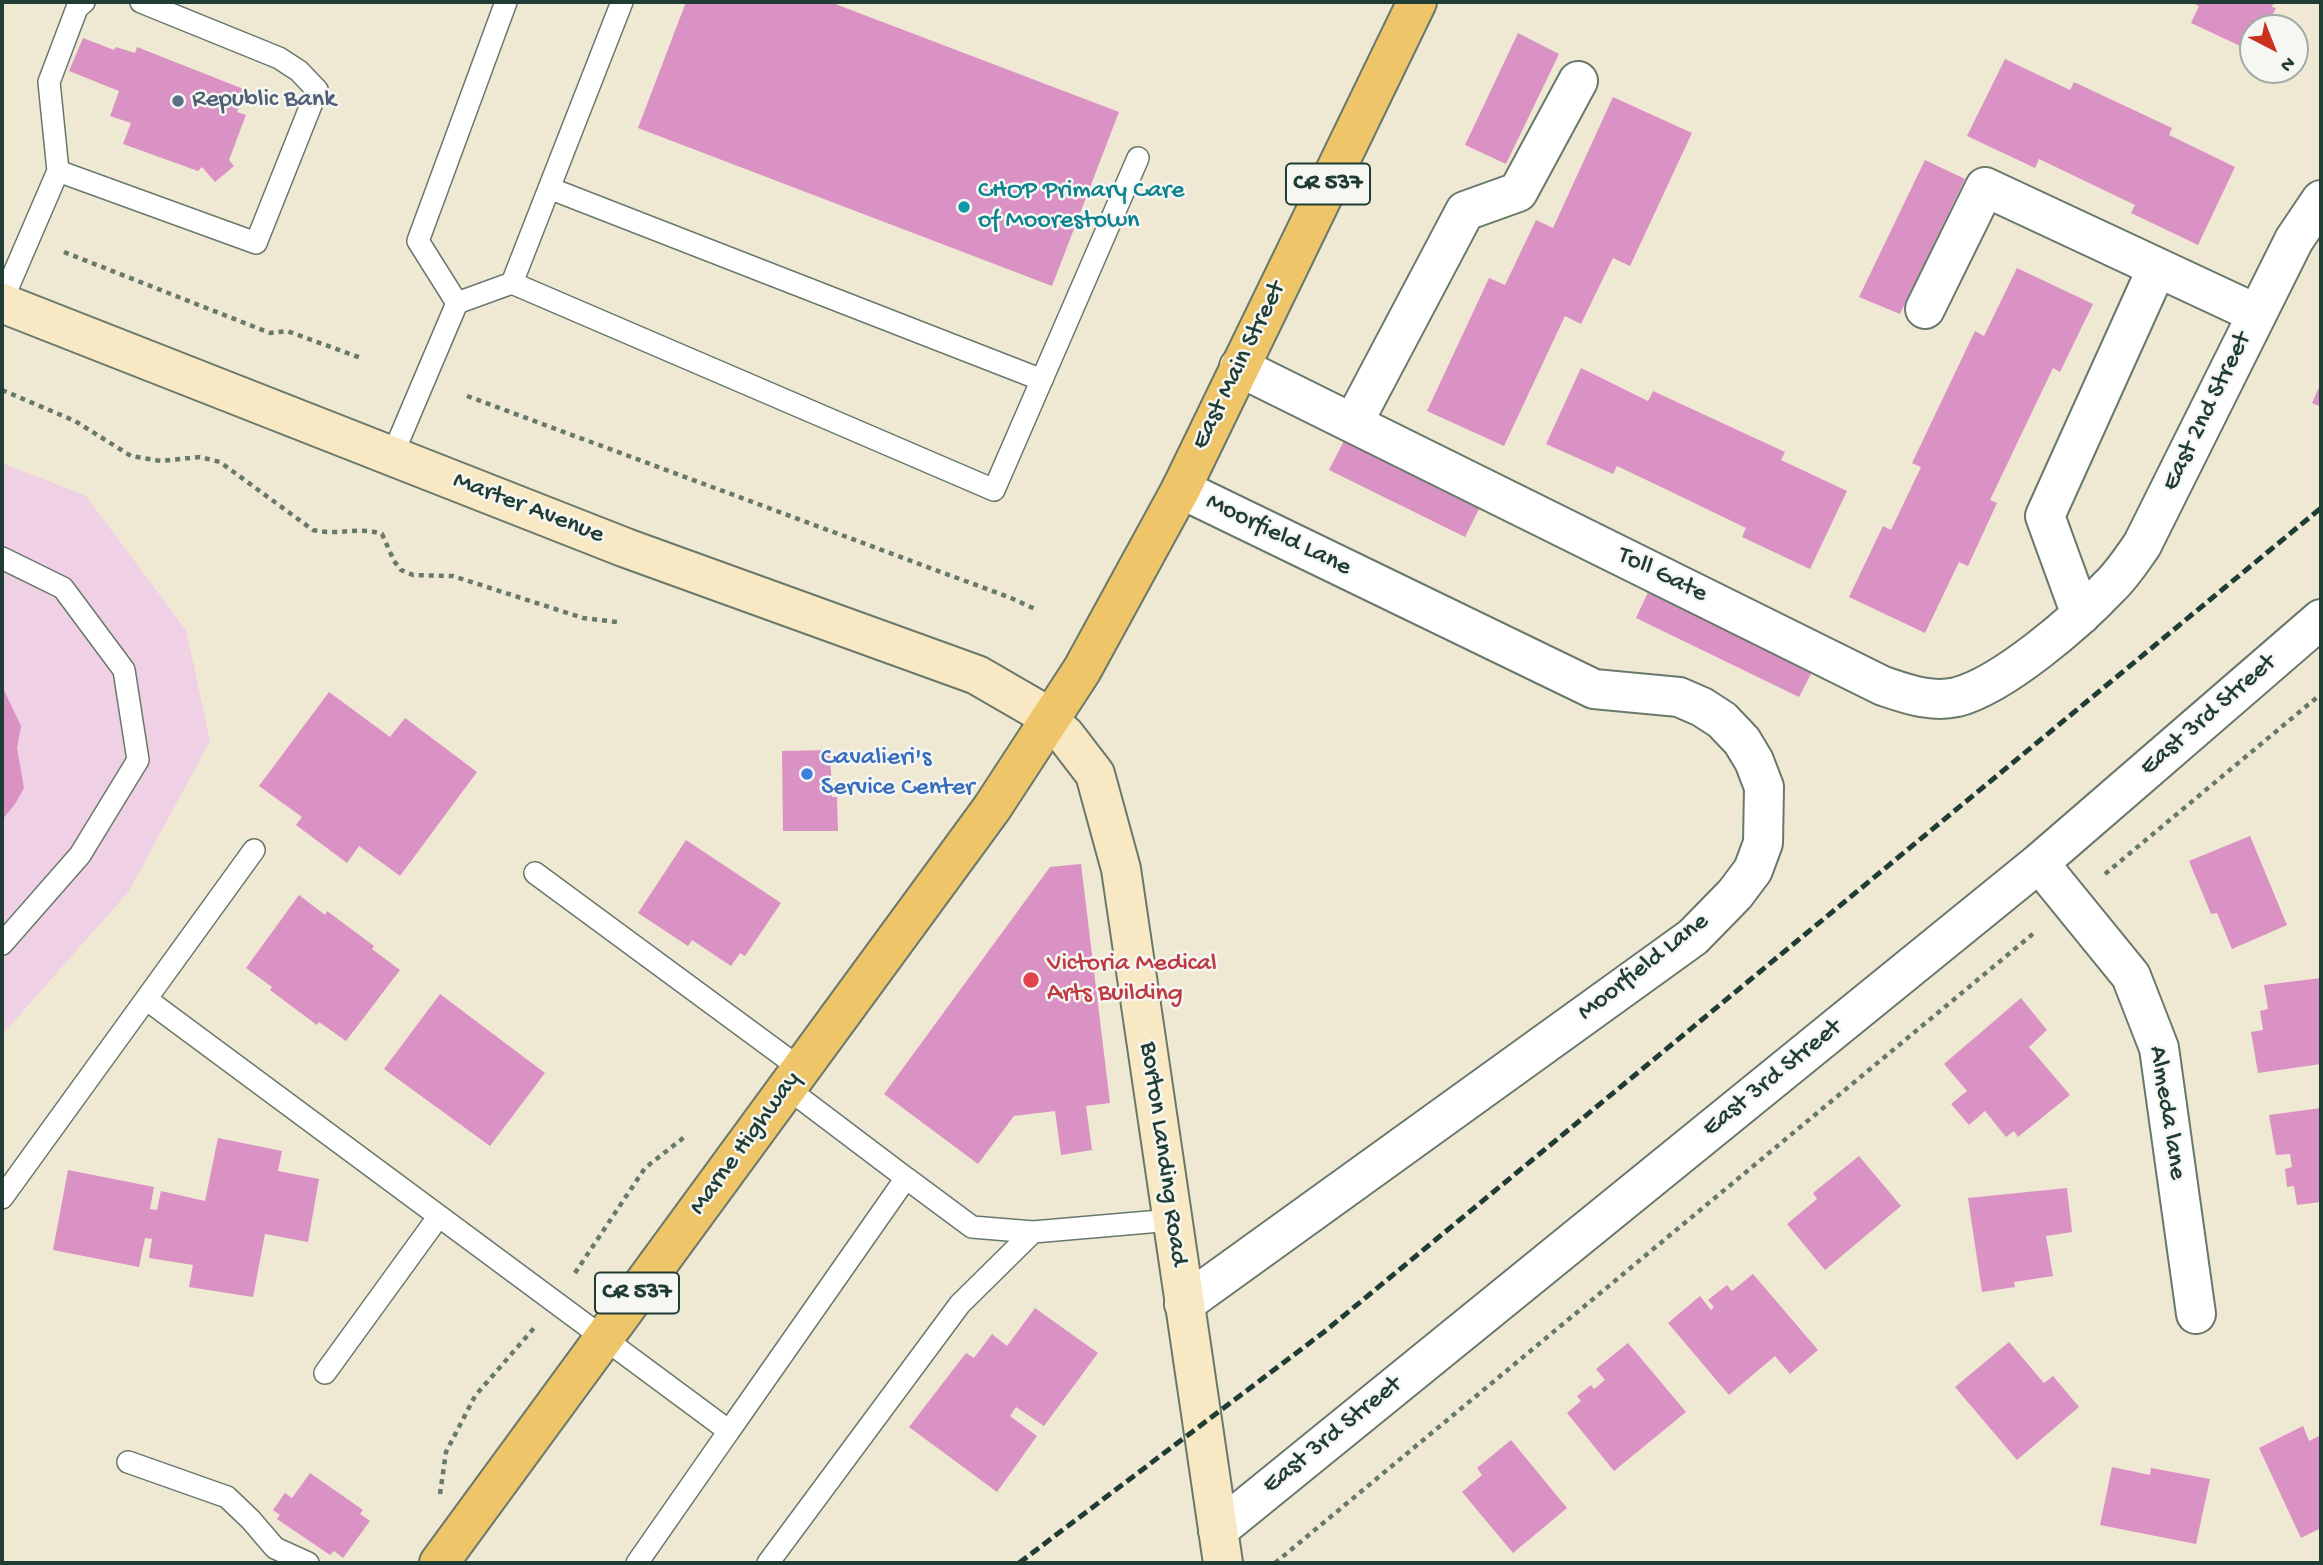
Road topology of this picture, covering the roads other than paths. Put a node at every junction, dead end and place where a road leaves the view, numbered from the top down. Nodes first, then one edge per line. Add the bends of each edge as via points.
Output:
1 (84, 2) edge
2 (141, 2) edge
3 (506, 2) edge
4 (622, 2) edge
5 (1417, 2) edge
6 (1577, 81) dead end
7 (1138, 158) dead end
8 (58, 170) junction
9 (549, 188) junction
10 (2321, 200) edge
11 (2157, 268) junction
12 (512, 283) junction
13 (2, 302) edge
14 (457, 303) junction
15 (1925, 309) dead end
16 (2257, 314) junction
17 (1239, 367) junction
18 (1042, 380) junction
19 (1353, 423) junction
20 (391, 456) junction
21 (1181, 489) junction
22 (2, 558) edge
23 (2081, 615) junction
24 (2321, 619) edge
25 (1049, 722) junction
26 (254, 850) dead end
27 (2039, 863) junction
28 (536, 873) dead end
29 (2, 944) edge
30 (146, 999) junction
31 (794, 1079) junction
32 (906, 1178) junction
33 (2, 1198) edge
34 (439, 1216) junction
35 (1172, 1220) junction
36 (1033, 1232) junction
37 (1184, 1304) junction
38 (2196, 1314) dead end
39 (604, 1338) junction
40 (325, 1373) dead end
41 (729, 1431) junction
42 (128, 1462) dead end
43 (1220, 1547) edge
44 (308, 1563) edge
45 (439, 1563) edge
46 (636, 1563) edge
47 (768, 1563) edge

1 - 8 lane via 77,8 49,82
2 - 8 lane via 279,58 317,90 256,243
3 - 14 lane via 418,241
4 - 9 lane
5 - 17 main road, East Main Street / CR 537
6 - 19 street via 1518,192 1465,211
7 - 18 lane
8 - 13 lane
9 - 12 lane
9 - 18 lane
10 - 16 street, East 2nd Street via 2294,240
11 - 15 street via 1985,187
11 - 16 street
11 - 23 street via 2045,516
12 - 14 lane
12 - 18 lane via 994,489
13 - 20 main road, Marter Avenue
14 - 20 lane
16 - 23 street, East 2nd Street via 2142,545
17 - 19 street, Toll Gate
17 - 21 main road, East Main Street / CR 537
19 - 23 street, Toll Gate via 1912,696 1955,697 1981,688
20 - 25 main road, Marter Avenue via 626,548 977,675 1034,708
21 - 25 main road, East Main Street / CR 537 via 1107,628
21 - 37 street, Moorfield Lane via 1594,689 1679,697 1702,707 1722,720 1754,761 1764,788 1765,813 1763,843 1753,870 1693,937
22 - 29 lane via 63,588 124,670 138,760 80,855
24 - 27 street, East 3rd Street
25 - 31 main road, Marne Highway / CR 537 via 992,808
25 - 35 main road, Borton Landing Road via 1065,735 1094,774 1121,869
26 - 30 lane
27 - 38 street, Almeda lane via 2131,976 2159,1048
27 - 43 street, East 3rd Street
28 - 31 lane
30 - 33 lane
30 - 34 lane
31 - 32 lane
31 - 39 main road, Marne Highway / CR 537
32 - 36 lane via 972,1227
32 - 41 lane
34 - 39 lane
34 - 40 lane
35 - 36 lane
35 - 37 main road, Borton Landing Road
36 - 47 lane via 960,1304
37 - 43 main road, Borton Landing Road
39 - 41 lane
39 - 45 main road, Marne Highway / CR 537
41 - 46 lane
42 - 44 lane via 227,1497 275,1548

